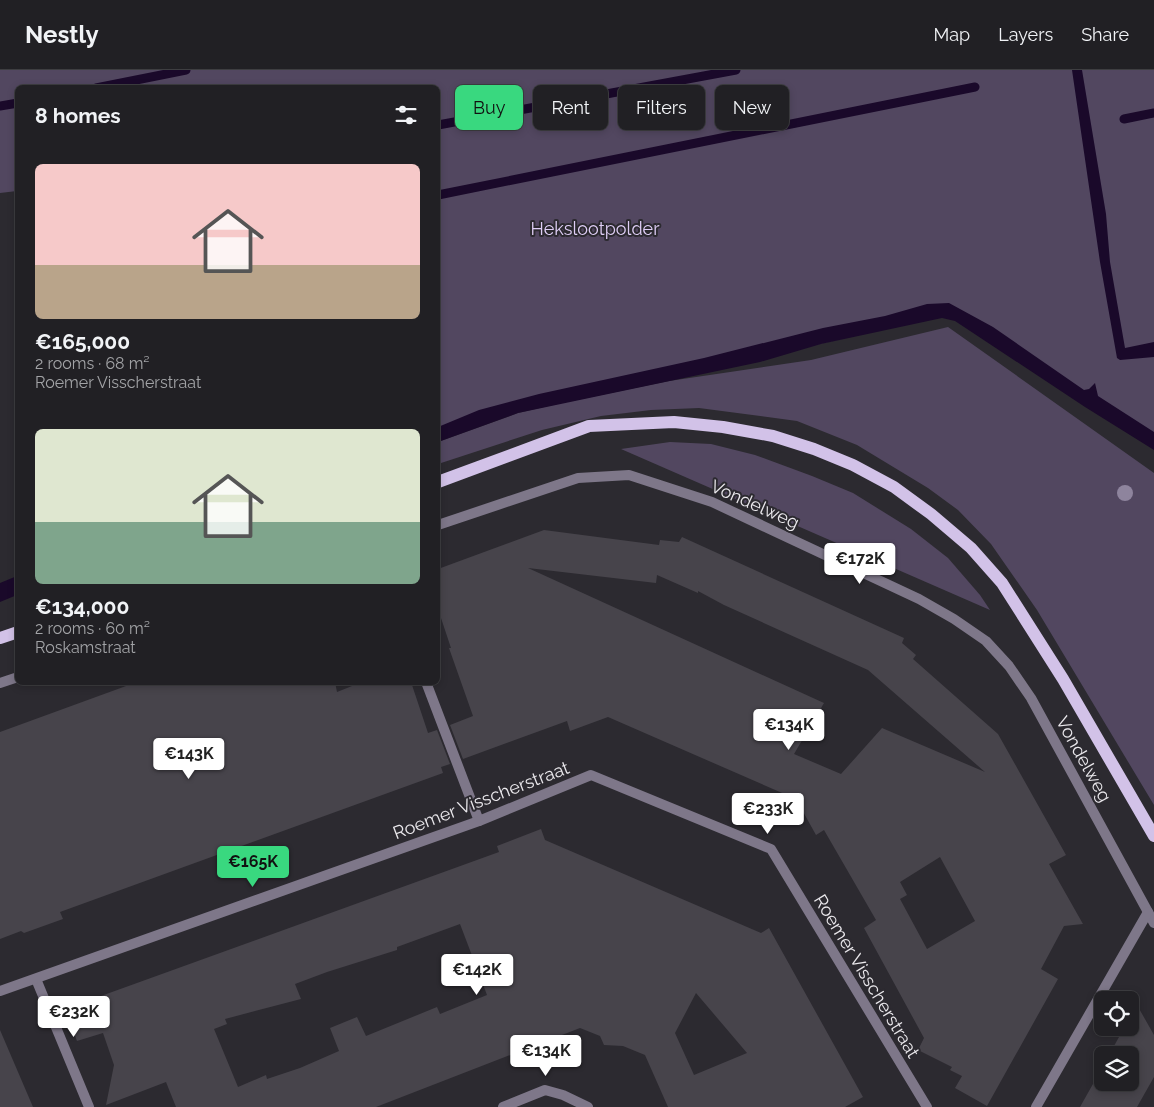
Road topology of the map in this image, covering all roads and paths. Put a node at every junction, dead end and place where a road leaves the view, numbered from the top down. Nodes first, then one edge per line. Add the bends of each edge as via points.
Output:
1 (440, 481) edge
2 (440, 524) edge
3 (15, 633) edge
4 (0, 638) edge
5 (15, 678) edge
6 (0, 683) edge
7 (427, 685) edge
8 (479, 821) junction
9 (1154, 836) edge
10 (1148, 912) junction
11 (1154, 923) edge
12 (36, 979) junction
13 (0, 991) edge
14 (89, 1107) edge
15 (503, 1107) edge
16 (588, 1107) edge
17 (926, 1107) edge
18 (1036, 1107) edge

1 - 9 main road, Vondelweg via 589,426 674,422 773,436 853,465 894,487 931,514 971,548 997,577 1034,631
2 - 10 street, Vondelweg via 578,478 629,475 712,502 919,599 986,641 1009,666 1031,698
3 - 4 main road
5 - 6 street
7 - 8 street
8 - 12 street, Roemer Visscherstraat
8 - 17 street, Roemer Visscherstraat via 591,775 771,849
10 - 11 street, Vondelweg
10 - 18 street
12 - 13 street, Roemer Visscherstraat
12 - 14 street
15 - 16 street via 546,1090

